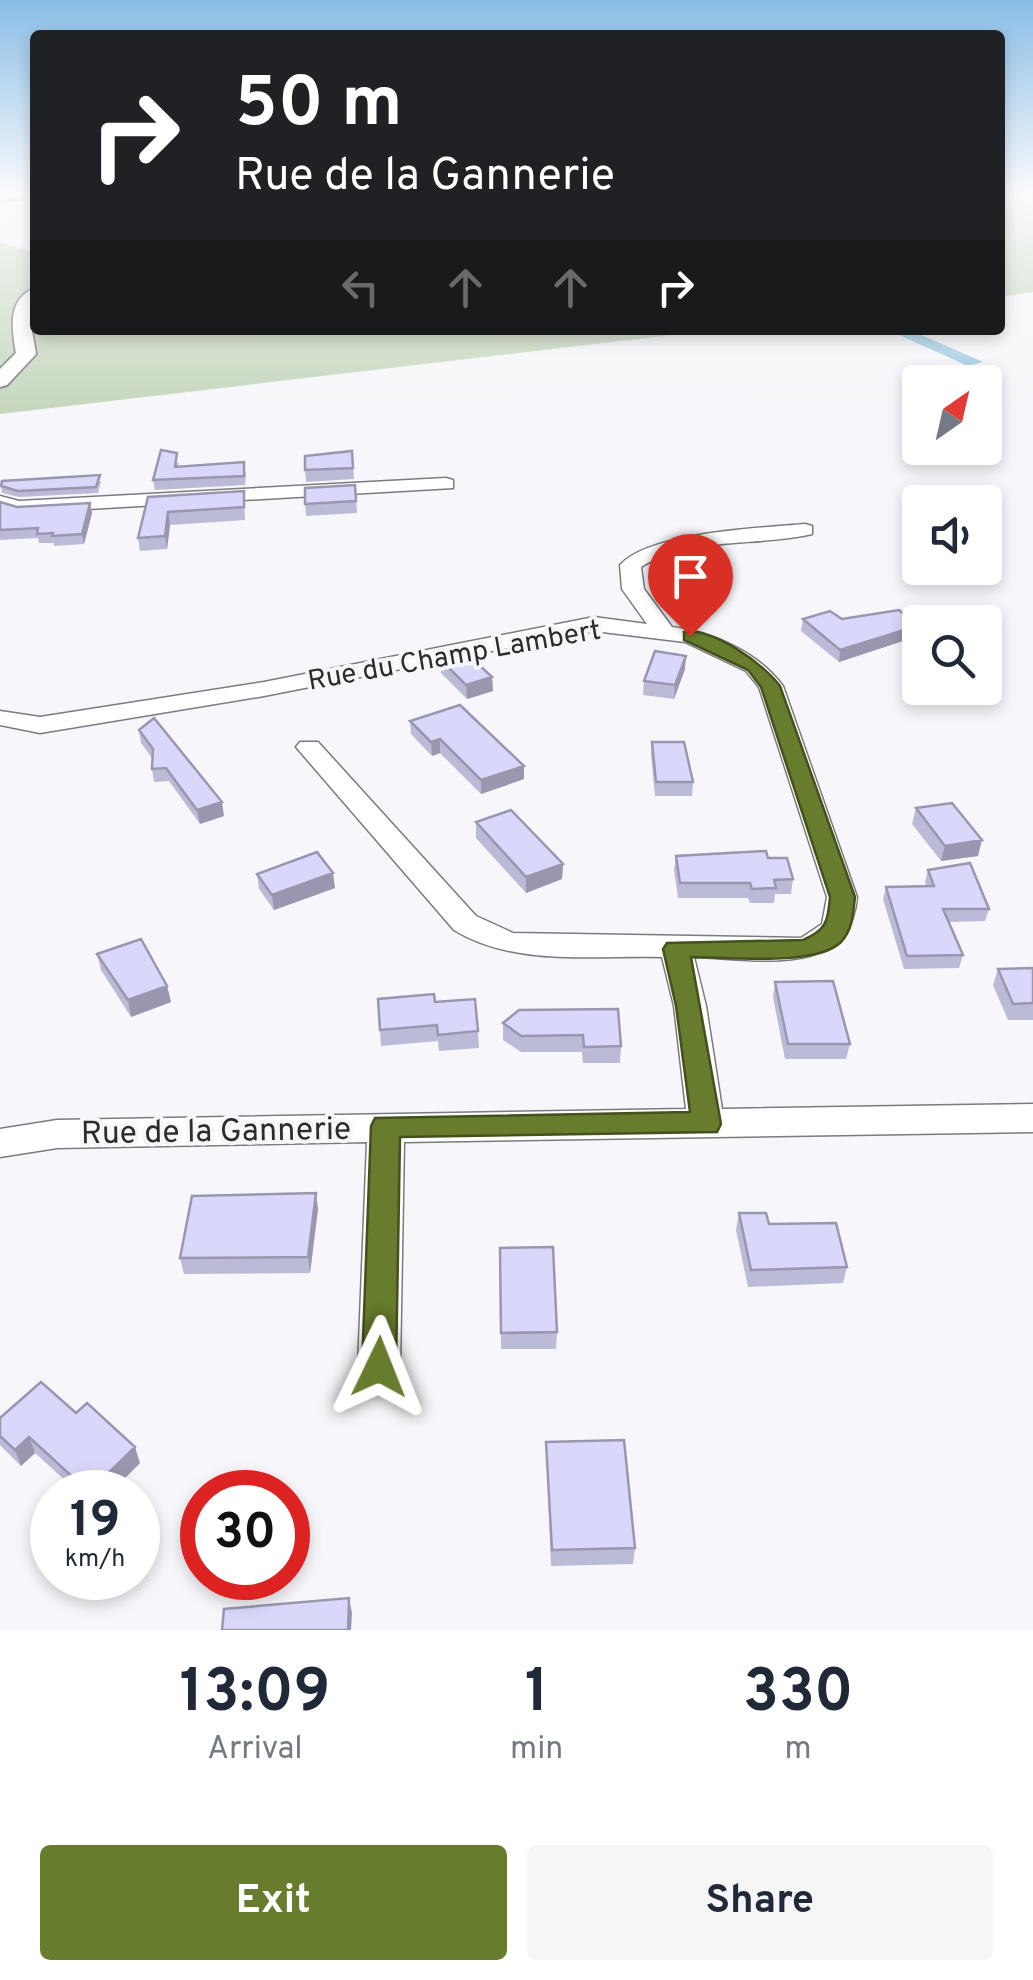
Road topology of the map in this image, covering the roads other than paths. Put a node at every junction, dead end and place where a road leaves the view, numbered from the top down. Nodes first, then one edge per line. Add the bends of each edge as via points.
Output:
1 (30, 296) edge
2 (0, 381) edge
3 (446, 484) dead end
4 (0, 502) edge
5 (805, 530) dead end
6 (633, 589) junction
7 (602, 624) junction
8 (663, 630) junction
9 (0, 718) edge
10 (310, 748) dead end
11 (676, 949) junction
12 (1033, 1118) edge
13 (706, 1124) junction
14 (386, 1126) junction
15 (0, 1143) edge
16 (379, 1367) dead end

1 - 2 street via 20,315 26,354
3 - 4 street
5 - 6 street via 647,554 630,566
6 - 7 street
6 - 8 street
7 - 8 street, Rue du Champ Lambert
7 - 9 street, Rue du Champ Lambert via 40,724
8 - 11 street, Rue du Champ Lambert via 716,646 754,666 770,686 842,897 840,923 830,938 806,948
10 - 11 street, Rue du Champ Lambert via 464,923 483,934 512,944
11 - 13 street
12 - 13 street, Rue de la Gannerie
13 - 14 street, Rue de la Gannerie
14 - 15 street, Rue de la Gannerie via 57,1134
14 - 16 street

